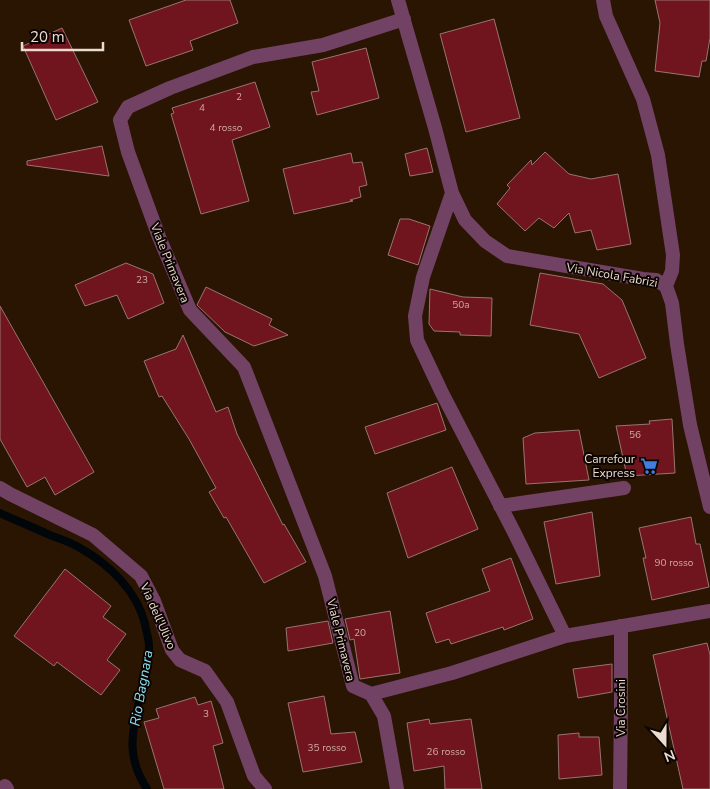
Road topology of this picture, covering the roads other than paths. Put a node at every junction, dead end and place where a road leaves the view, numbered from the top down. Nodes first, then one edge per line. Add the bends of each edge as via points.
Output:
1 (398, 0) edge
2 (603, 0) edge
3 (404, 19) junction
4 (452, 194) junction
5 (666, 286) junction
6 (0, 488) edge
7 (624, 488) dead end
8 (500, 506) junction
9 (710, 507) edge
10 (710, 611) edge
11 (621, 626) junction
12 (564, 636) junction
13 (371, 694) junction
14 (265, 789) edge
15 (397, 789) edge
16 (620, 789) edge

1 - 3 street, Via Nicola Fabrizi
2 - 5 street via 606,16 643,99 658,155 674,255
3 - 4 street, Via Nicola Fabrizi
3 - 13 street, Viale Primavera via 323,45 253,57 128,106 120,120 128,152 159,237 190,310 244,367 325,576 352,686
4 - 5 street, Via Nicola Fabrizi via 465,220 485,241 507,256 656,280
4 - 8 street via 423,277 415,316 417,340
5 - 9 street, Via Nicola Fabrizi via 672,303 690,425
6 - 14 street, Via dell'Ulivo via 92,535 141,576 172,650 180,660 205,671 227,702 254,776
7 - 8 street
8 - 12 street
10 - 11 street
11 - 12 street
11 - 16 street, Via Crosini
12 - 13 street via 452,673
13 - 15 street, Viale Primavera via 384,716

